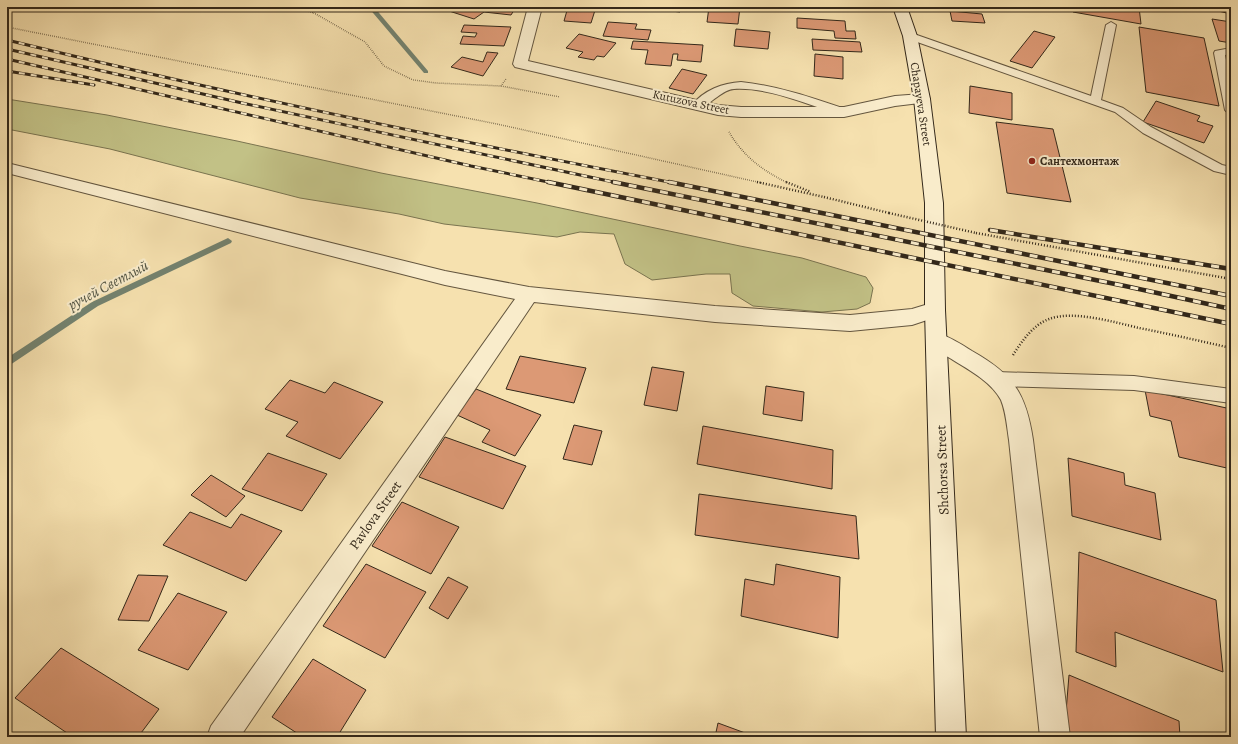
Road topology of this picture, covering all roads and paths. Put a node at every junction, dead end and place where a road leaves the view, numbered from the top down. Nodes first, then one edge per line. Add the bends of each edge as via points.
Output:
1 (293, 7) edge
2 (308, 7) edge
3 (535, 7) edge
4 (900, 7) edge
5 (314, 13) junction
6 (1112, 25) dead end
7 (7, 27) edge
8 (910, 36) junction
9 (1231, 51) edge
10 (520, 64) junction
11 (922, 99) junction
12 (1095, 102) junction
13 (698, 105) junction
14 (718, 110) junction
15 (1231, 110) edge
16 (844, 112) junction
17 (7, 168) edge
18 (1231, 171) edge
19 (824, 197) junction
20 (934, 203) joint
21 (1231, 279) edge
22 (529, 294) junction
23 (935, 310) junction
24 (937, 341) junction
25 (1231, 348) edge
26 (996, 378) junction
27 (1231, 396) edge
28 (222, 737) edge
29 (951, 737) edge
30 (1055, 737) edge

1 - 5 path
2 - 5 path
3 - 10 street
4 - 8 street, Chapayeva Street
5 - 10 path via 365,42 384,66 413,80 501,86
6 - 12 lane
7 - 19 path via 498,124
8 - 11 street, Chapayeva Street
8 - 12 lane
9 - 15 lane via 1219,53
10 - 13 street, Kutuzova Street
11 - 16 street, Kutuzova Street via 895,101
11 - 20 street, Chapayeva Street
12 - 18 lane via 1119,110 1146,130 1218,168
13 - 14 street, Kutuzova Street
13 - 16 lane via 716,91 729,86 744,86 770,90
14 - 16 street, Kutuzova Street
14 - 19 path via 733,140 748,159 766,173
17 - 22 street via 445,278
19 - 21 path, bridge via 976,233
20 - 23 street, Shchorsa Street
22 - 23 street via 715,314 850,323 912,317
22 - 28 street, Pavlova Street
23 - 24 street, Shchorsa Street
24 - 26 street
24 - 29 street, Shchorsa Street
25 - 26 path via 1094,319 1071,316 1051,318 1039,323 1028,333
26 - 27 lane via 1134,383
26 - 30 street via 1012,399 1017,419 1034,540

